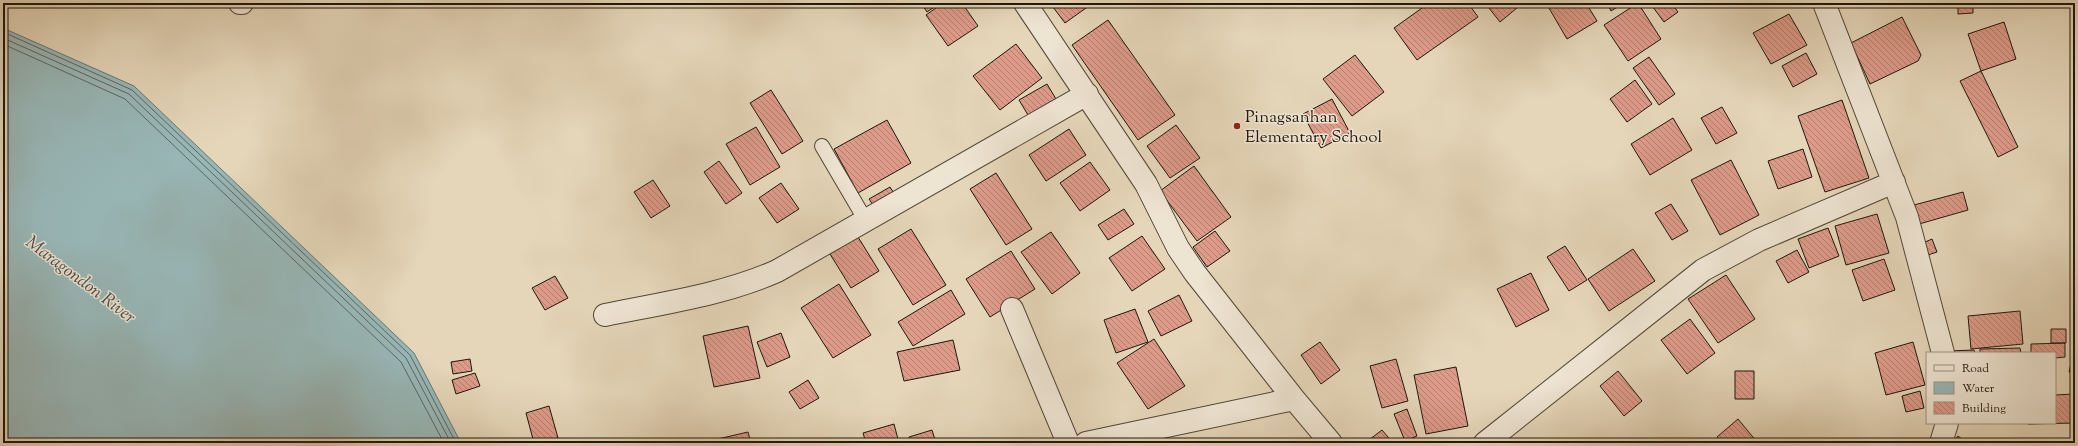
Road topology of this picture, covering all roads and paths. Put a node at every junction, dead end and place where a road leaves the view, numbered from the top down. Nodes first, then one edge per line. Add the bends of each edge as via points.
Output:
1 (1025, 3) edge
2 (1824, 3) edge
3 (1088, 94) junction
4 (822, 146) dead end
5 (1894, 182) junction
6 (866, 221) junction
7 (1012, 309) dead end
8 (605, 315) dead end
9 (1943, 352) edge
10 (1294, 399) junction
11 (1947, 424) edge
12 (1068, 443) edge
13 (1086, 443) edge
14 (1331, 443) edge
15 (1485, 443) edge
16 (1941, 443) edge

1 - 3 street
2 - 5 street
3 - 6 street
3 - 10 street via 1146,184 1178,248
4 - 6 lane
5 - 9 street via 1907,217
5 - 15 street via 1759,240 1703,270
6 - 8 street via 754,282 723,291
7 - 12 street
10 - 13 street
10 - 14 street
11 - 16 street

